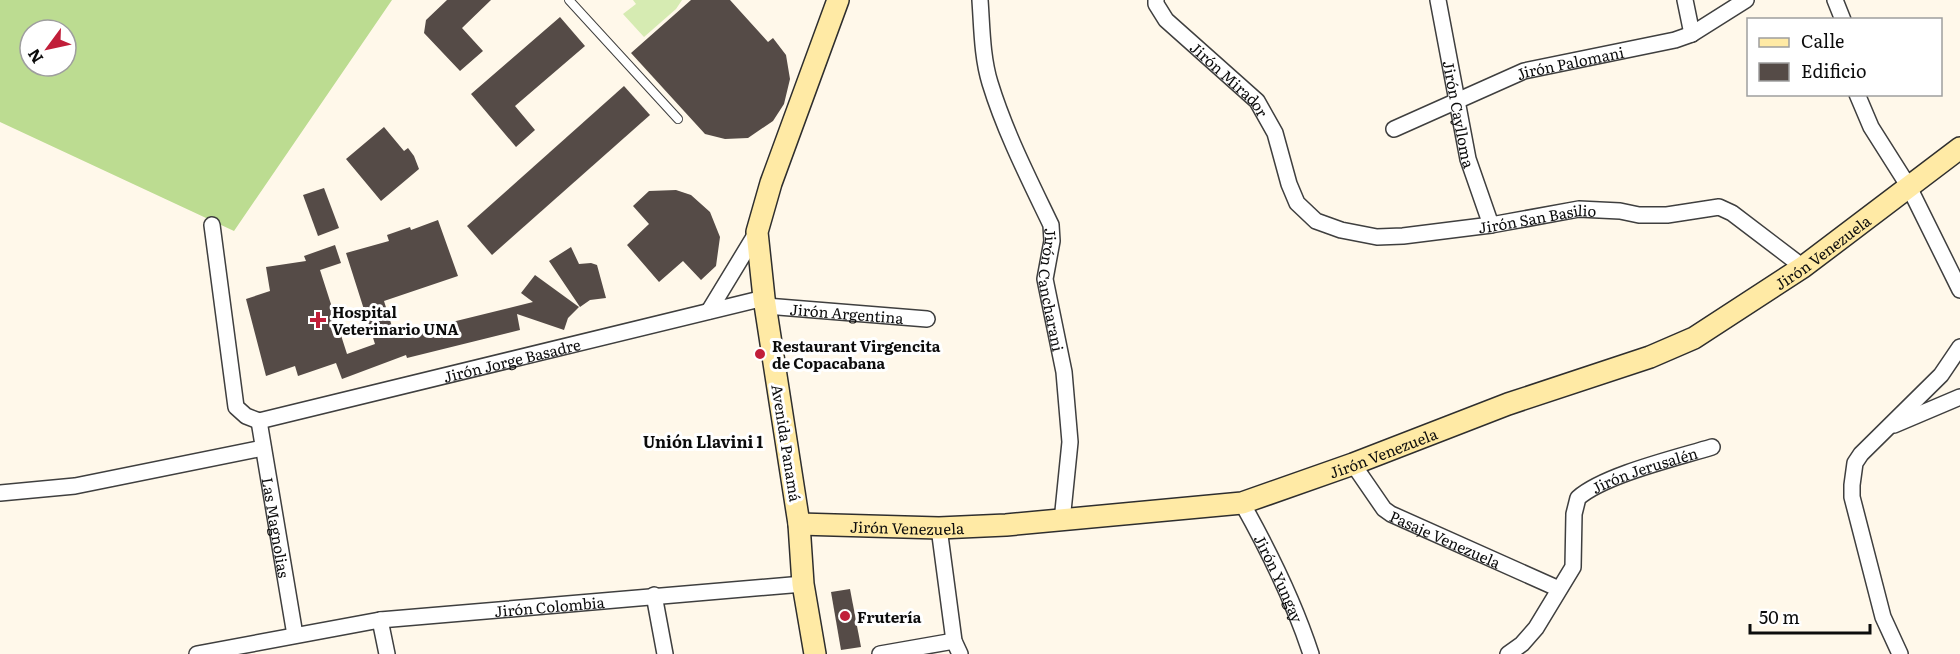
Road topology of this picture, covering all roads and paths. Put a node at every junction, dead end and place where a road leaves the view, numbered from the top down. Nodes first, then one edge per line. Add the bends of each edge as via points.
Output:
1 (569, 0) edge
2 (838, 0) edge
3 (980, 0) edge
4 (1156, 0) edge
5 (1438, 0) edge
6 (1685, 0) edge
7 (1746, 0) edge
8 (1835, 0) edge
9 (1842, 18) edge
10 (1692, 34) junction
11 (1858, 96) edge
12 (1458, 102) junction
13 (678, 119) dead end
14 (1394, 129) dead end
15 (1960, 148) edge
16 (1285, 168) joint
17 (1909, 187) junction
18 (212, 225) dead end
19 (1491, 225) junction
20 (757, 232) junction
21 (1803, 267) junction
22 (1960, 291) edge
23 (765, 302) junction
24 (709, 311) junction
25 (927, 319) dead end
26 (1960, 347) edge
27 (1960, 397) edge
28 (259, 421) junction
29 (1884, 430) junction
30 (1712, 447) dead end
31 (263, 448) junction
32 (1353, 464) junction
33 (0, 493) edge
34 (1242, 503) junction
35 (1062, 520) junction
36 (799, 525) junction
37 (939, 528) junction
38 (803, 584) junction
39 (1559, 589) junction
40 (654, 595) junction
41 (381, 620) junction
42 (295, 635) junction
43 (957, 647) edge
44 (197, 654) edge
45 (259, 654) edge
46 (387, 654) edge
47 (665, 654) edge
48 (815, 654) edge
49 (880, 654) edge
50 (1311, 654) edge
51 (1508, 654) edge
52 (1900, 654) edge

1 - 13 lane
2 - 20 street
3 - 35 street, Jirón Cancharani via 990,82 1051,225 1045,279 1064,372 1070,442
4 - 16 street, Jirón Mirador via 1166,20 1257,101 1275,133
5 - 12 street, Jirón Caylloma
6 - 10 street
7 - 10 street, Jirón Palomani
8 - 9 street
10 - 12 street, Jirón Palomani via 1524,71
11 - 17 street via 1877,140
12 - 14 street, Jirón Palomani
12 - 19 street, Jirón Caylloma via 1468,159
15 - 17 street, Jirón Venezuela
16 - 19 street, Jirón San Basilio via 1297,203 1316,221 1341,230 1377,237
17 - 21 street, Jirón Venezuela
17 - 22 street
18 - 28 street via 236,406
19 - 21 street, Jirón San Basilio via 1579,209 1667,215 1719,207
20 - 23 street, Avenida Panamá
20 - 24 street
21 - 32 street, Jirón Venezuela via 1694,338
23 - 24 street, Jirón Jorge Basadre
23 - 25 street, Jirón Argentina
23 - 36 street, Avenida Panamá
24 - 28 street, Jirón Jorge Basadre
26 - 29 street via 1941,375
27 - 29 street
28 - 31 street, Las Magnolias
29 - 52 street via 1855,463 1852,497 1883,617
30 - 39 street, Jirón Jerusalén via 1620,477 1578,498 1573,567
31 - 33 street via 75,486
31 - 42 street, Las Magnolias
32 - 34 street, Jirón Venezuela
32 - 39 street, Pasaje Venezuela via 1391,514
34 - 35 street, Jirón Venezuela
34 - 50 street, Jirón Yungay via 1282,580
35 - 37 street, Jirón Venezuela
36 - 37 street, Jirón Venezuela
36 - 38 street, Avenida Panamá
37 - 43 street
38 - 40 street, Jirón Colombia
38 - 48 street, Avenida Panamá
39 - 51 street, Jirón Jerusalén via 1536,628
40 - 41 street, Jirón Colombia
40 - 47 street
41 - 42 street, Jirón Colombia
41 - 46 street
42 - 44 street, Jirón Colombia
42 - 45 street, Jirón Colombia
43 - 49 street

